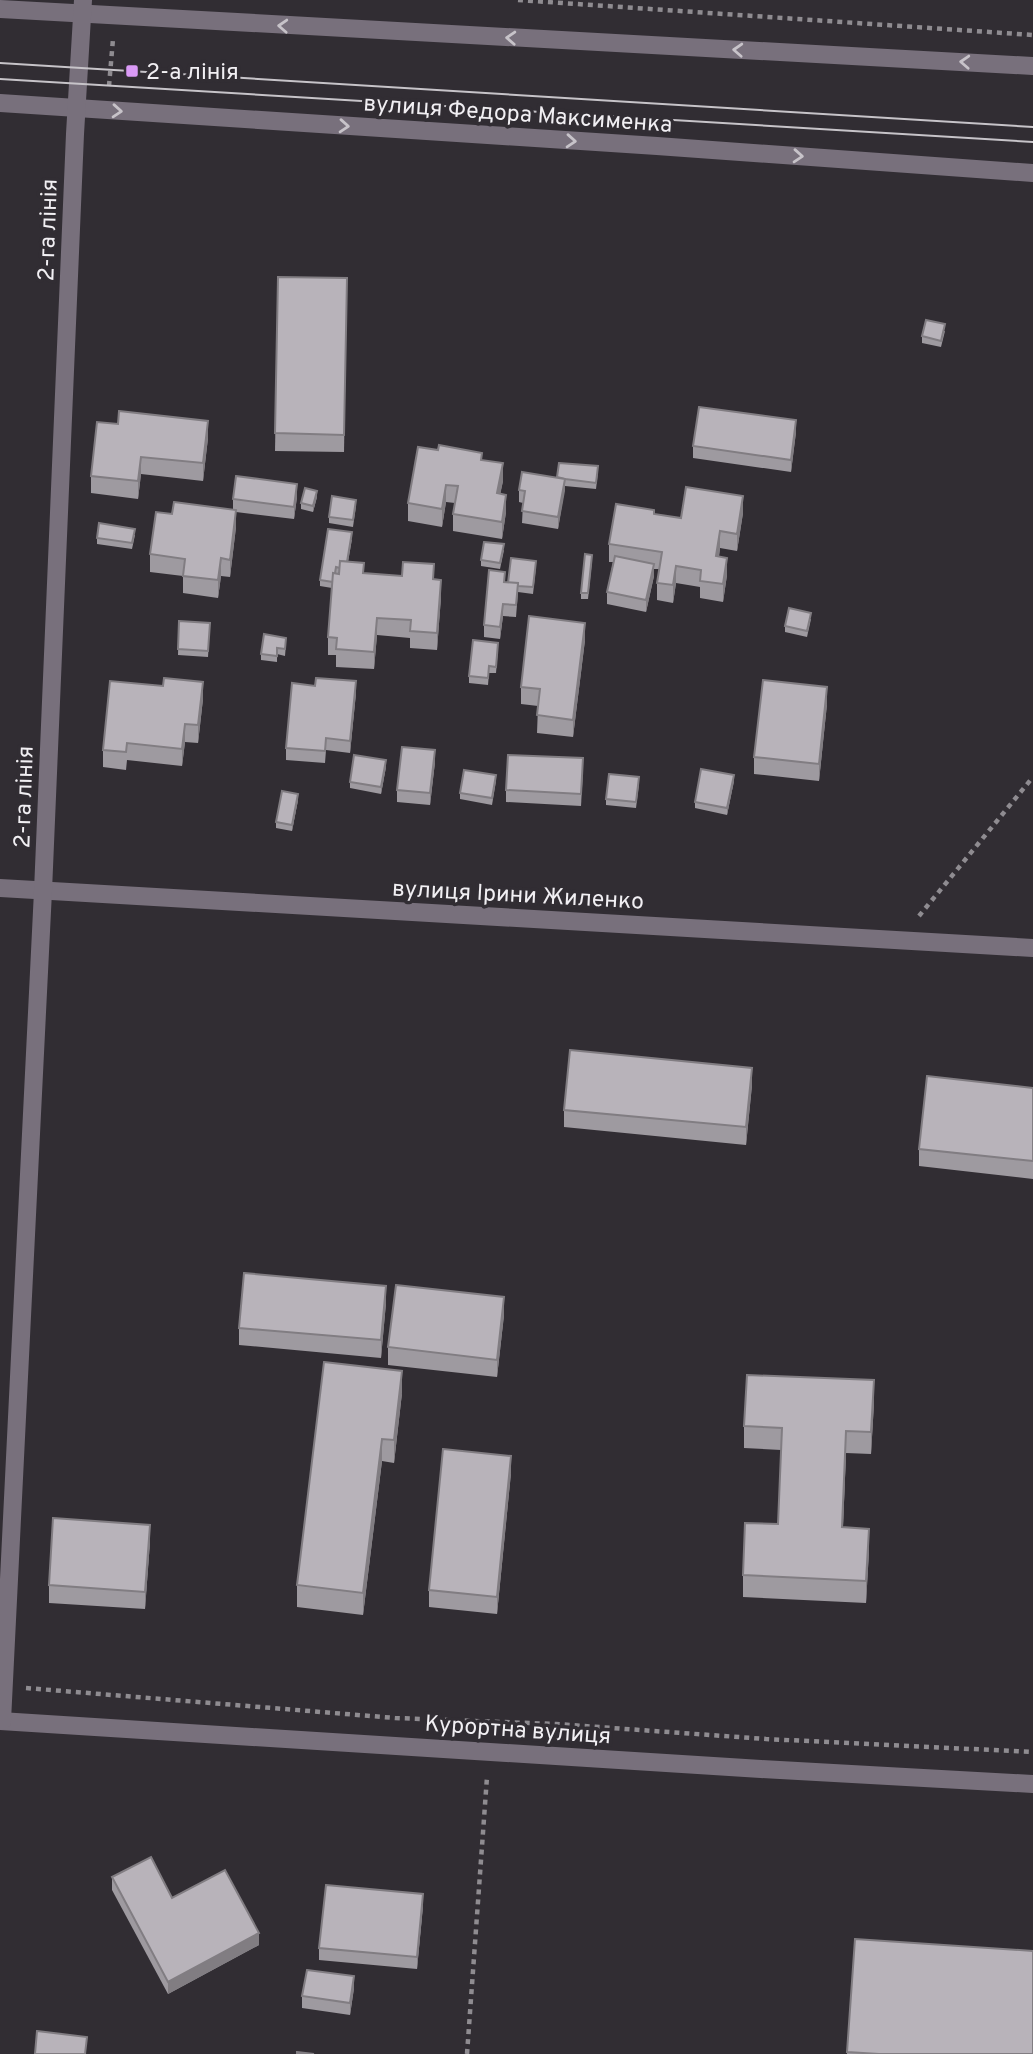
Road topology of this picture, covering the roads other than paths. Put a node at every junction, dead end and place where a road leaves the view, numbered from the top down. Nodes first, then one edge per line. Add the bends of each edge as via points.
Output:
1 (82, 7) edge
2 (0, 9) edge
3 (1033, 66) edge
4 (0, 103) edge
5 (78, 108) junction
6 (1033, 173) edge
7 (0, 888) edge
8 (43, 891) junction
9 (1033, 948) edge
10 (1, 1721) edge
11 (1033, 1784) edge

1 - 2 street
3 -> 1 street via 116,17
1 - 5 street, 2-га лінія
4 - 5 street, вулиця Федора Максименка
5 -> 6 street, вулиця Федора Максименка
5 - 8 street, 2-га лінія
7 - 8 street, вулиця Ірини Жиленко
8 - 9 street, вулиця Ірини Жиленко
8 - 10 street, 2-га лінія
10 - 11 street, Курортна вулиця

